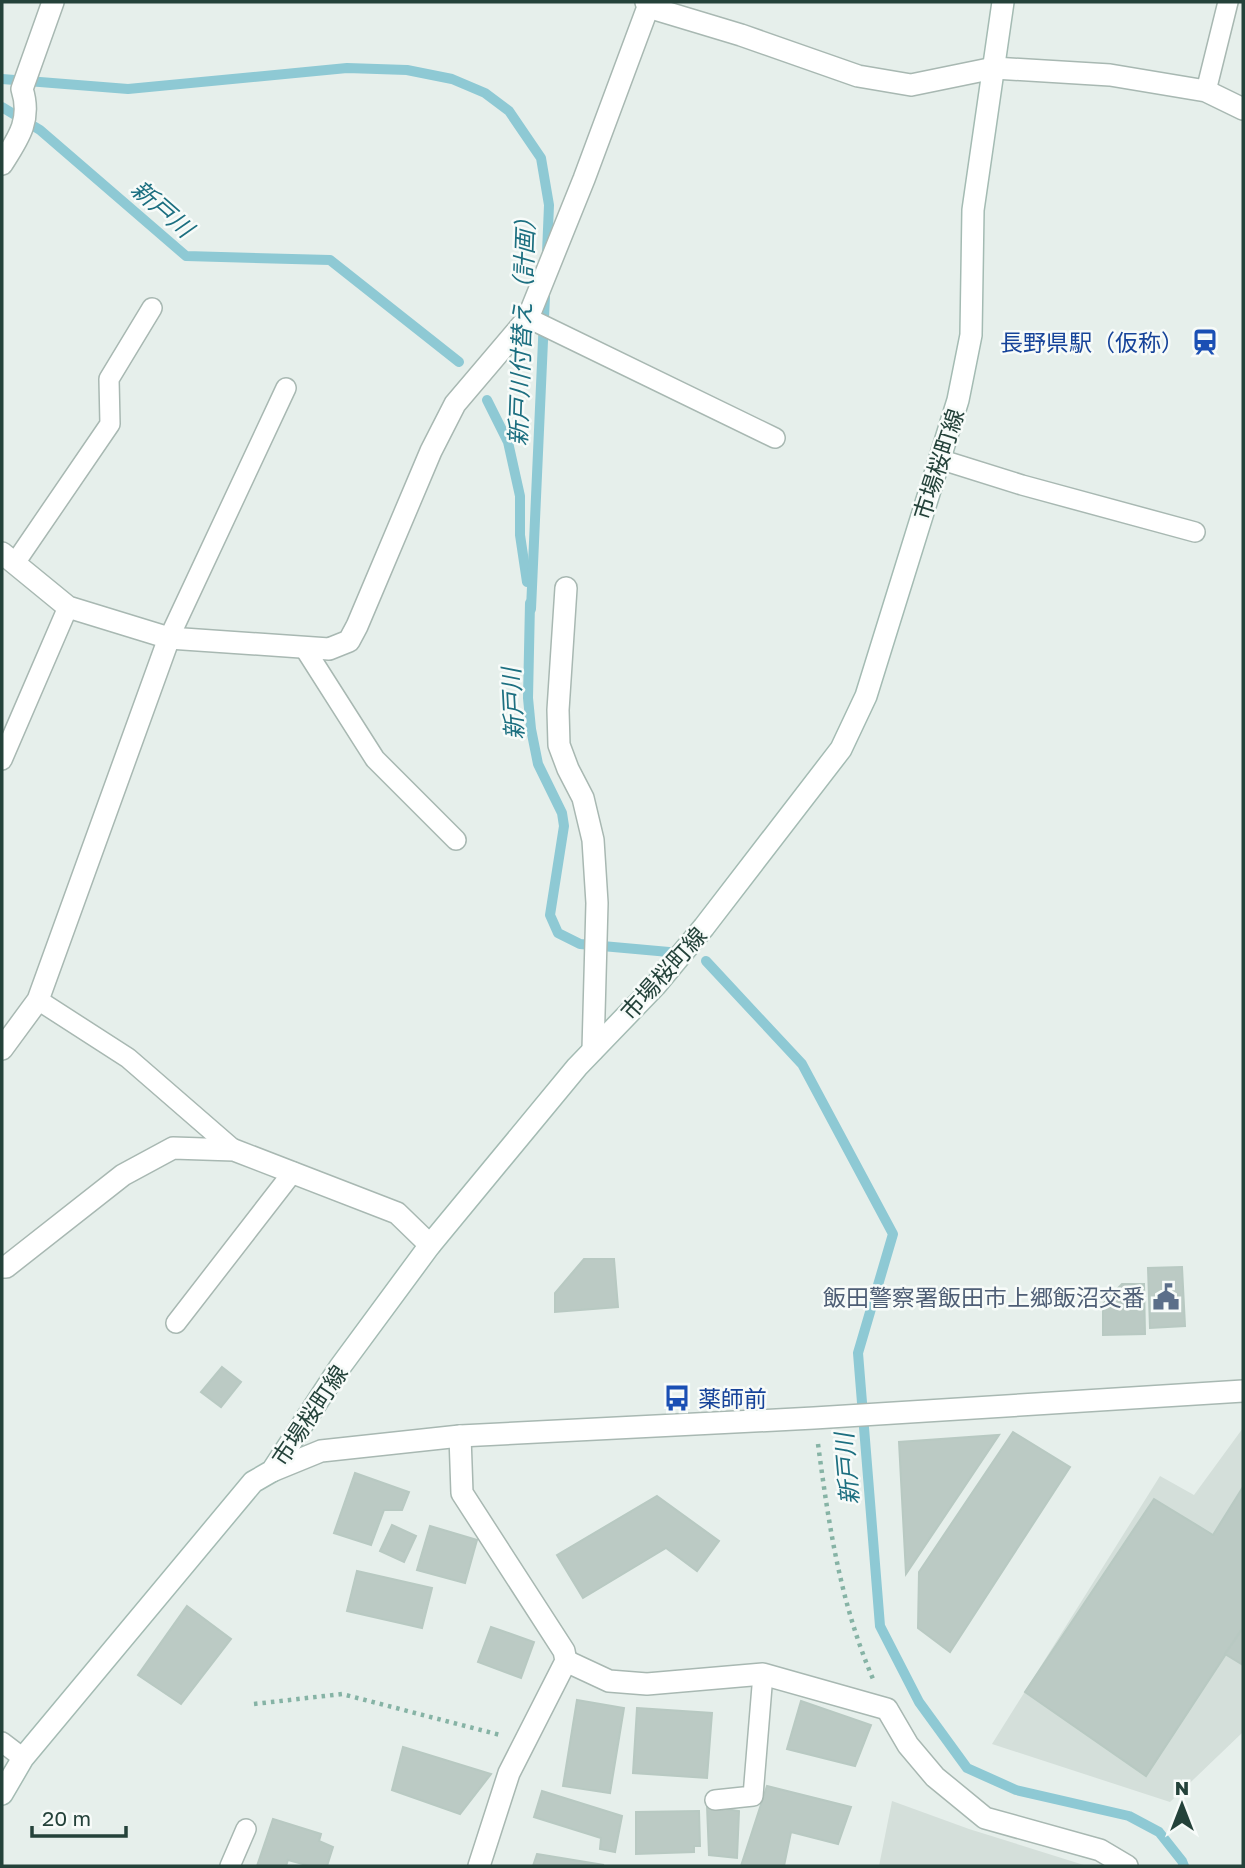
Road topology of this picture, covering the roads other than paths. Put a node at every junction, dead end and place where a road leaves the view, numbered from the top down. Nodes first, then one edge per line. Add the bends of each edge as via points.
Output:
1 (52, 2) edge
2 (1003, 2) edge
3 (1228, 2) edge
4 (647, 5) edge
5 (994, 68) junction
6 (1206, 91) junction
7 (1243, 109) edge
8 (2, 164) edge
9 (152, 308) dead end
10 (528, 318) junction
11 (286, 388) dead end
12 (775, 438) dead end
13 (939, 458) junction
14 (1195, 533) dead end
15 (8, 558) edge
16 (566, 588) dead end
17 (68, 607) junction
18 (170, 638) junction
19 (305, 649) junction
20 (2, 760) edge
21 (456, 840) dead end
22 (38, 1000) junction
23 (2, 1049) edge
24 (593, 1050) junction
25 (234, 1150) junction
26 (293, 1172) junction
27 (430, 1245) junction
28 (2, 1267) edge
29 (176, 1323) dead end
30 (1243, 1391) edge
31 (460, 1436) junction
32 (272, 1471) junction
33 (566, 1661) junction
34 (763, 1674) junction
35 (2, 1742) edge
36 (23, 1758) junction
37 (2, 1794) edge
38 (715, 1800) dead end
39 (246, 1829) dead end
40 (230, 1866) edge
41 (479, 1866) edge
42 (1127, 1866) edge

1 - 8 street via 22,89 27,102 22,133
2 - 5 street, 市場桜町線
3 - 6 lane
4 - 5 street via 858,76 911,85
4 - 10 street
5 - 6 street via 1110,75
5 - 13 street, 市場桜町線 via 973,210 971,335 958,400
6 - 7 street
9 - 15 lane via 110,379 110,424
10 - 12 lane
10 - 19 street via 455,404 349,641 330,649
11 - 18 lane
13 - 14 lane
13 - 24 street, 市場桜町線 via 866,696 841,749 704,928
15 - 17 street
16 - 24 street via 559,745 583,798 593,840 597,903
17 - 18 street
17 - 20 lane
18 - 19 street
18 - 22 street
19 - 21 lane via 375,759
22 - 23 street
22 - 25 lane via 128,1058
24 - 27 street, 市場桜町線
25 - 26 street
25 - 28 street via 173,1148 123,1175
26 - 27 street via 397,1213
26 - 29 lane
27 - 32 street, 市場桜町線 via 340,1367
30 - 31 street
31 - 32 street via 321,1451
31 - 33 street via 462,1493 564,1651
32 - 36 street, 市場桜町線 via 253,1482
33 - 34 street via 609,1681 647,1684
33 - 41 street via 509,1773
34 - 38 lane via 753,1796
34 - 42 street via 887,1709 908,1745 935,1777 985,1818 1100,1850
35 - 36 lane
36 - 37 street, 市場桜町線
39 - 40 lane

